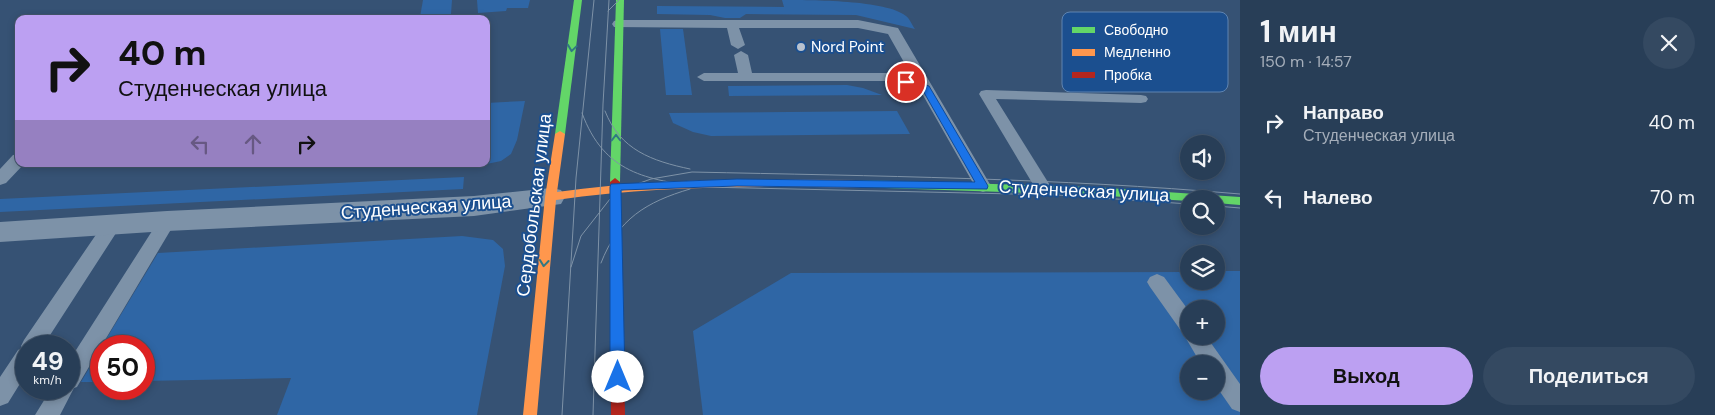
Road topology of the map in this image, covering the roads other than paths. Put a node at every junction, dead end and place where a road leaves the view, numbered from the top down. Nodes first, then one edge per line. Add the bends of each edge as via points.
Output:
1 (578, 0) edge
2 (620, 0) edge
3 (618, 24) junction
4 (732, 24) junction
5 (704, 77) dead end
6 (746, 77) junction
7 (926, 88) junction
8 (1141, 99) dead end
9 (15, 163) edge
10 (0, 179) edge
11 (983, 186) junction
12 (615, 187) junction
13 (1043, 187) junction
14 (551, 197) junction
15 (1240, 201) edge
16 (167, 221) junction
17 (112, 225) junction
18 (0, 232) edge
19 (1156, 282) dead end
20 (1180, 315) edge
21 (39, 335) edge
22 (80, 362) edge
23 (15, 373) edge
24 (1225, 381) edge
25 (0, 396) edge
26 (56, 400) edge
27 (1240, 402) edge
28 (47, 415) edge
29 (530, 415) edge
30 (618, 415) edge

1 -> 14 main road, Сердобольская улица
2 - 3 main road
3 - 4 lane
12 -> 3 main road
4 - 6 lane
4 - 7 lane via 858,24 893,31
5 - 6 lane
6 - 7 lane via 887,77
7 - 11 lane
8 - 13 lane via 986,94
9 - 10 lane
11 - 12 main road, Студенческая улица via 737,182
11 - 13 main road, Студенческая улица
12 - 14 main road, Студенческая улица
12 - 30 main road
13 - 15 main road, Студенческая улица
14 - 16 street, Студенческая улица via 474,206
14 -> 29 main road, Сердобольская улица
16 - 17 street, Студенческая улица
16 - 22 lane
17 - 18 street, Студенческая улица
17 - 21 lane
19 - 20 lane
23 - 25 lane
24 - 27 lane
26 - 28 lane

